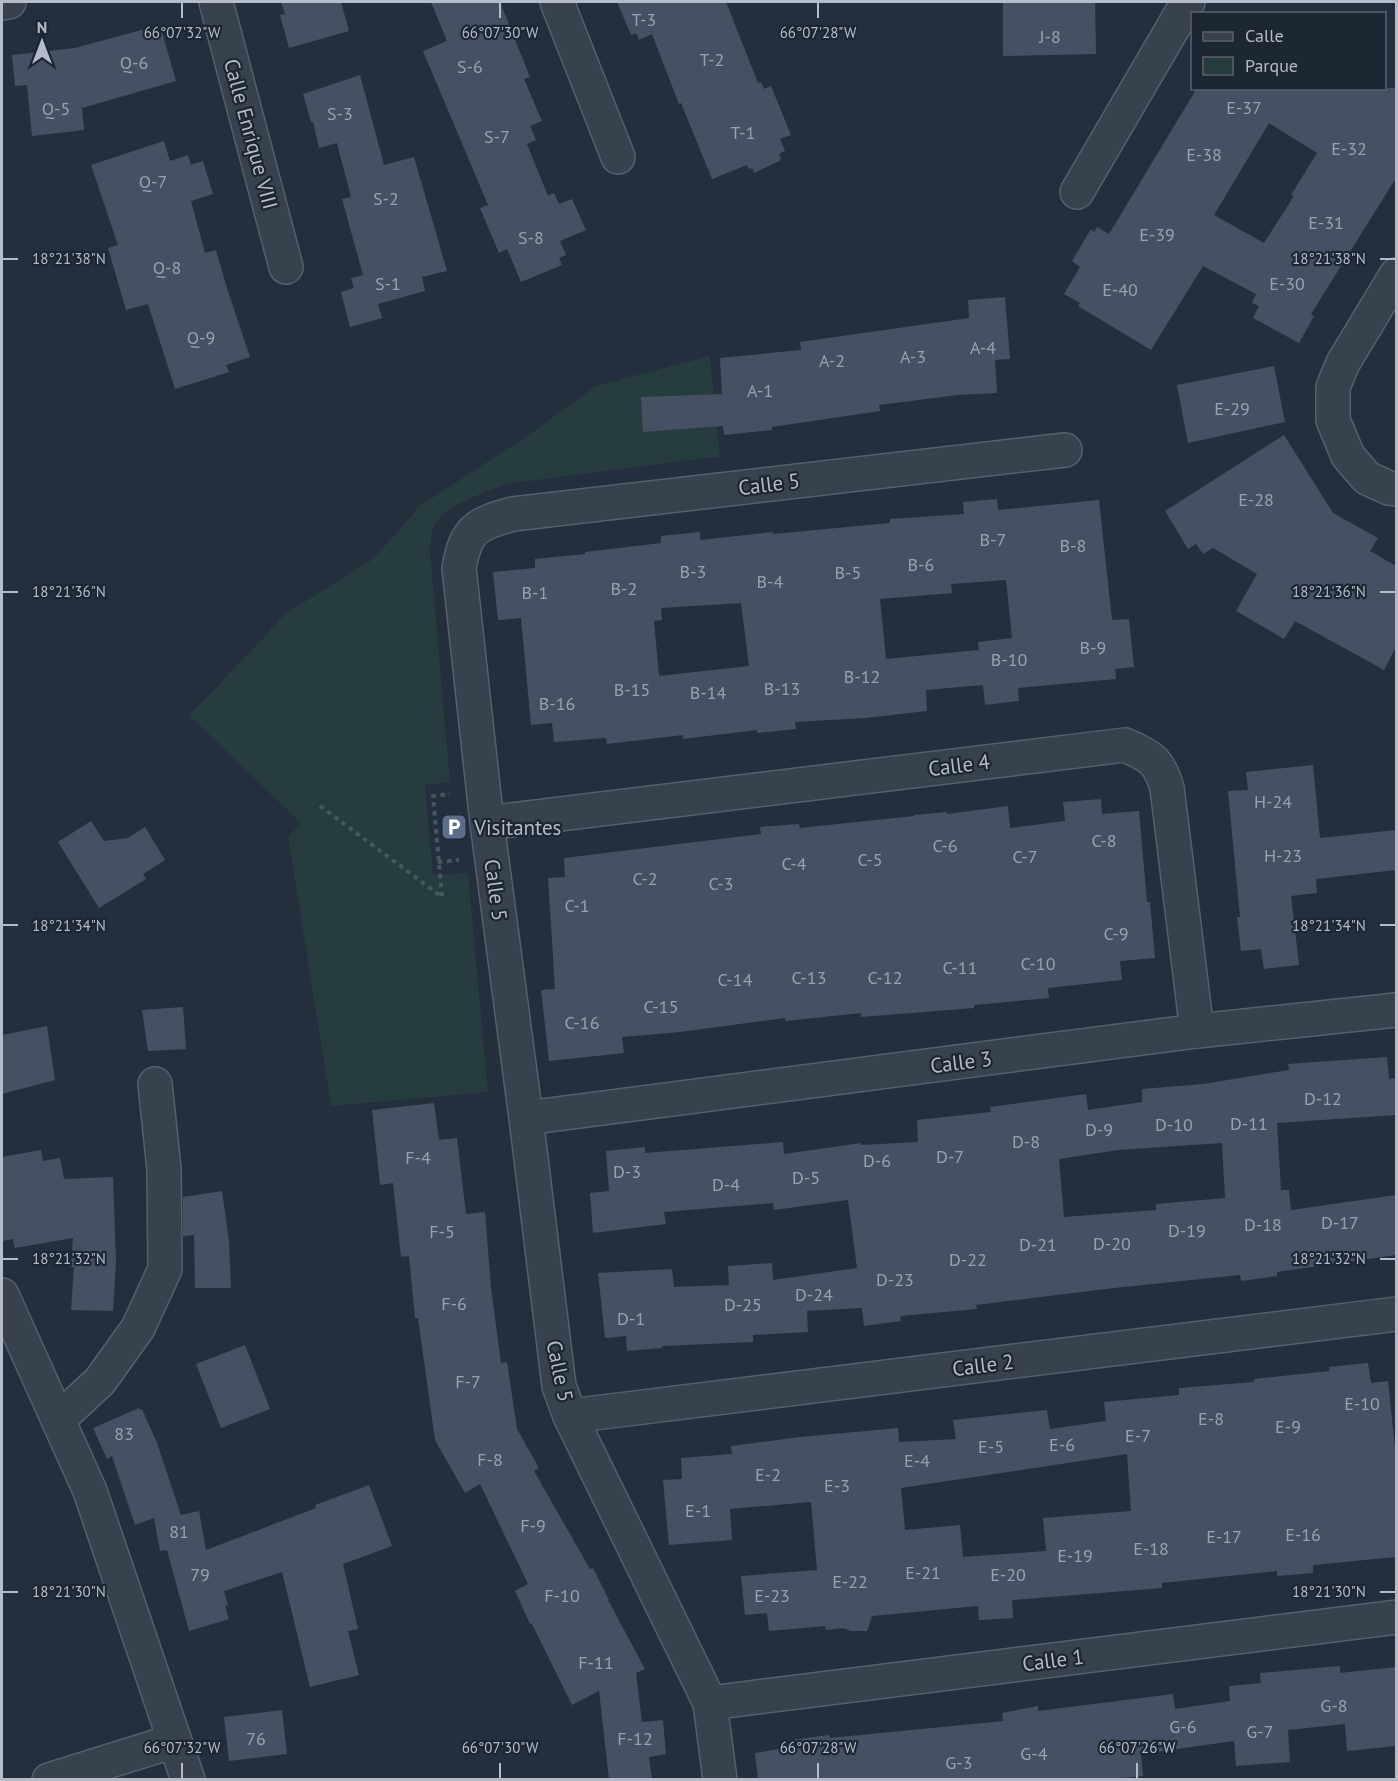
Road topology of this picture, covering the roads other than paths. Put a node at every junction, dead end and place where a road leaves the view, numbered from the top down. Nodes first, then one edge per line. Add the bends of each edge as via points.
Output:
1 (9, 2) edge
2 (216, 2) edge
3 (557, 2) edge
4 (1158, 2) edge
5 (1188, 2) edge
6 (2, 3) edge
7 (1161, 50) junction
8 (618, 157) dead end
9 (1077, 192) dead end
10 (286, 267) dead end
11 (1396, 275) edge
12 (1065, 450) dead end
13 (1396, 489) edge
14 (485, 807) junction
15 (1396, 1010) edge
16 (1197, 1031) junction
17 (155, 1084) dead end
18 (526, 1118) junction
19 (2, 1295) edge
20 (1396, 1314) edge
21 (570, 1416) junction
22 (58, 1420) junction
23 (1396, 1617) edge
24 (710, 1703) junction
25 (174, 1741) junction
26 (49, 1779) edge
27 (188, 1779) edge
28 (720, 1779) edge

1 - 6 street
2 - 10 street, Calle Enrique VIII
3 - 8 street
4 - 7 street
5 - 7 street
7 - 9 street
11 - 13 street via 1343,363 1333,387 1333,420 1348,456 1367,478
12 - 14 street, Calle 5 via 513,514 483,524 469,536 459,568
14 - 16 street, Calle 4 via 1125,745 1152,759 1162,770 1167,788
14 - 18 street, Calle 5
15 - 16 street, Calle 3
16 - 18 street, Calle 3
17 - 22 street via 164,1169 165,1269 138,1328 100,1381
18 - 21 street, Calle 5 via 555,1364
19 - 22 street
20 - 21 street, Calle 2
21 - 24 street, Calle 5
22 - 25 street via 90,1491
23 - 24 street, Calle 1
24 - 28 street, Calle 5
25 - 26 street
25 - 27 street

